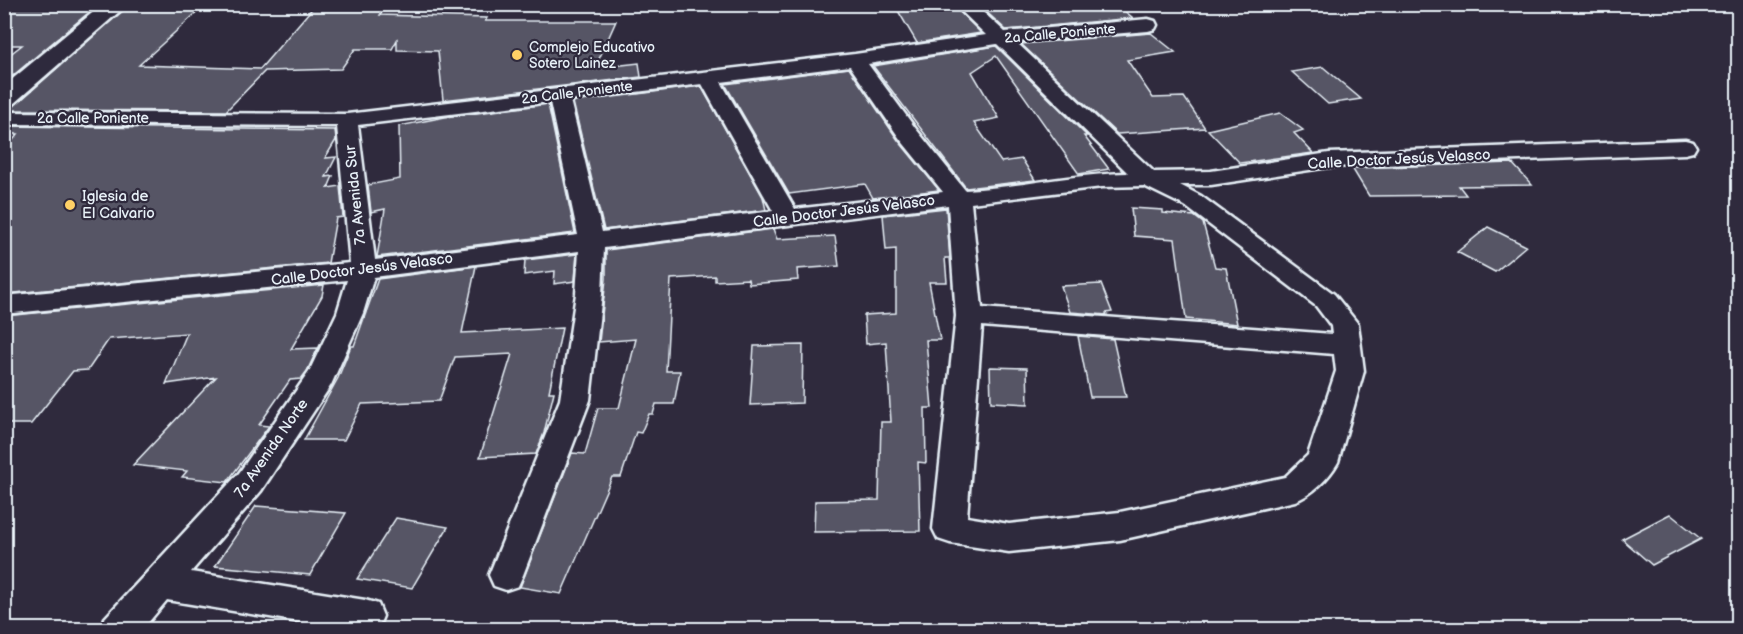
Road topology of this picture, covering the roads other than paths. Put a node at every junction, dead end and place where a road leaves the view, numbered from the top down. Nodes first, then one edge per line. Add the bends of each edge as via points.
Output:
1 (117, 4) edge
2 (963, 4) edge
3 (1148, 26) dead end
4 (1001, 38) junction
5 (855, 60) junction
6 (708, 76) junction
7 (559, 95) junction
8 (4, 99) edge
9 (4, 118) edge
10 (347, 120) junction
11 (1685, 147) dead end
12 (1148, 179) junction
13 (959, 197) junction
14 (788, 217) junction
15 (592, 242) junction
16 (363, 270) junction
17 (4, 305) edge
18 (969, 316) junction
19 (1345, 345) junction
20 (507, 575) dead end
21 (161, 583) junction
22 (366, 616) dead end
23 (118, 630) edge

1 - 8 street
2 - 4 street
3 - 4 street, 2a Calle Poniente
4 - 5 street, 2a Calle Poniente
4 - 12 street
5 - 6 street, 2a Calle Poniente
5 - 13 street
6 - 7 street, 2a Calle Poniente
6 - 14 street
7 - 10 street, 2a Calle Poniente
7 - 15 street
9 - 10 street, 2a Calle Poniente
10 - 16 street, 7a Avenida Sur
11 - 12 street, Calle Doctor Jesús Velasco via 1329,160 1211,178
12 - 13 street, Calle Doctor Jesús Velasco via 1102,180
12 - 19 street via 1193,201 1325,300 1344,324
13 - 14 street, Calle Doctor Jesús Velasco
13 - 18 street
14 - 15 street, Calle Doctor Jesús Velasco
15 - 16 street, Calle Doctor Jesús Velasco
15 - 20 street via 575,400
16 - 17 street, Calle Doctor Jesús Velasco
16 - 21 street, 7a Avenida Norte via 350,312 321,377 250,482
18 - 19 street
18 - 19 street via 950,529 1009,538 1119,526 1294,488 1322,462 1350,371
21 - 22 street
21 - 23 street, 7a Avenida Norte

